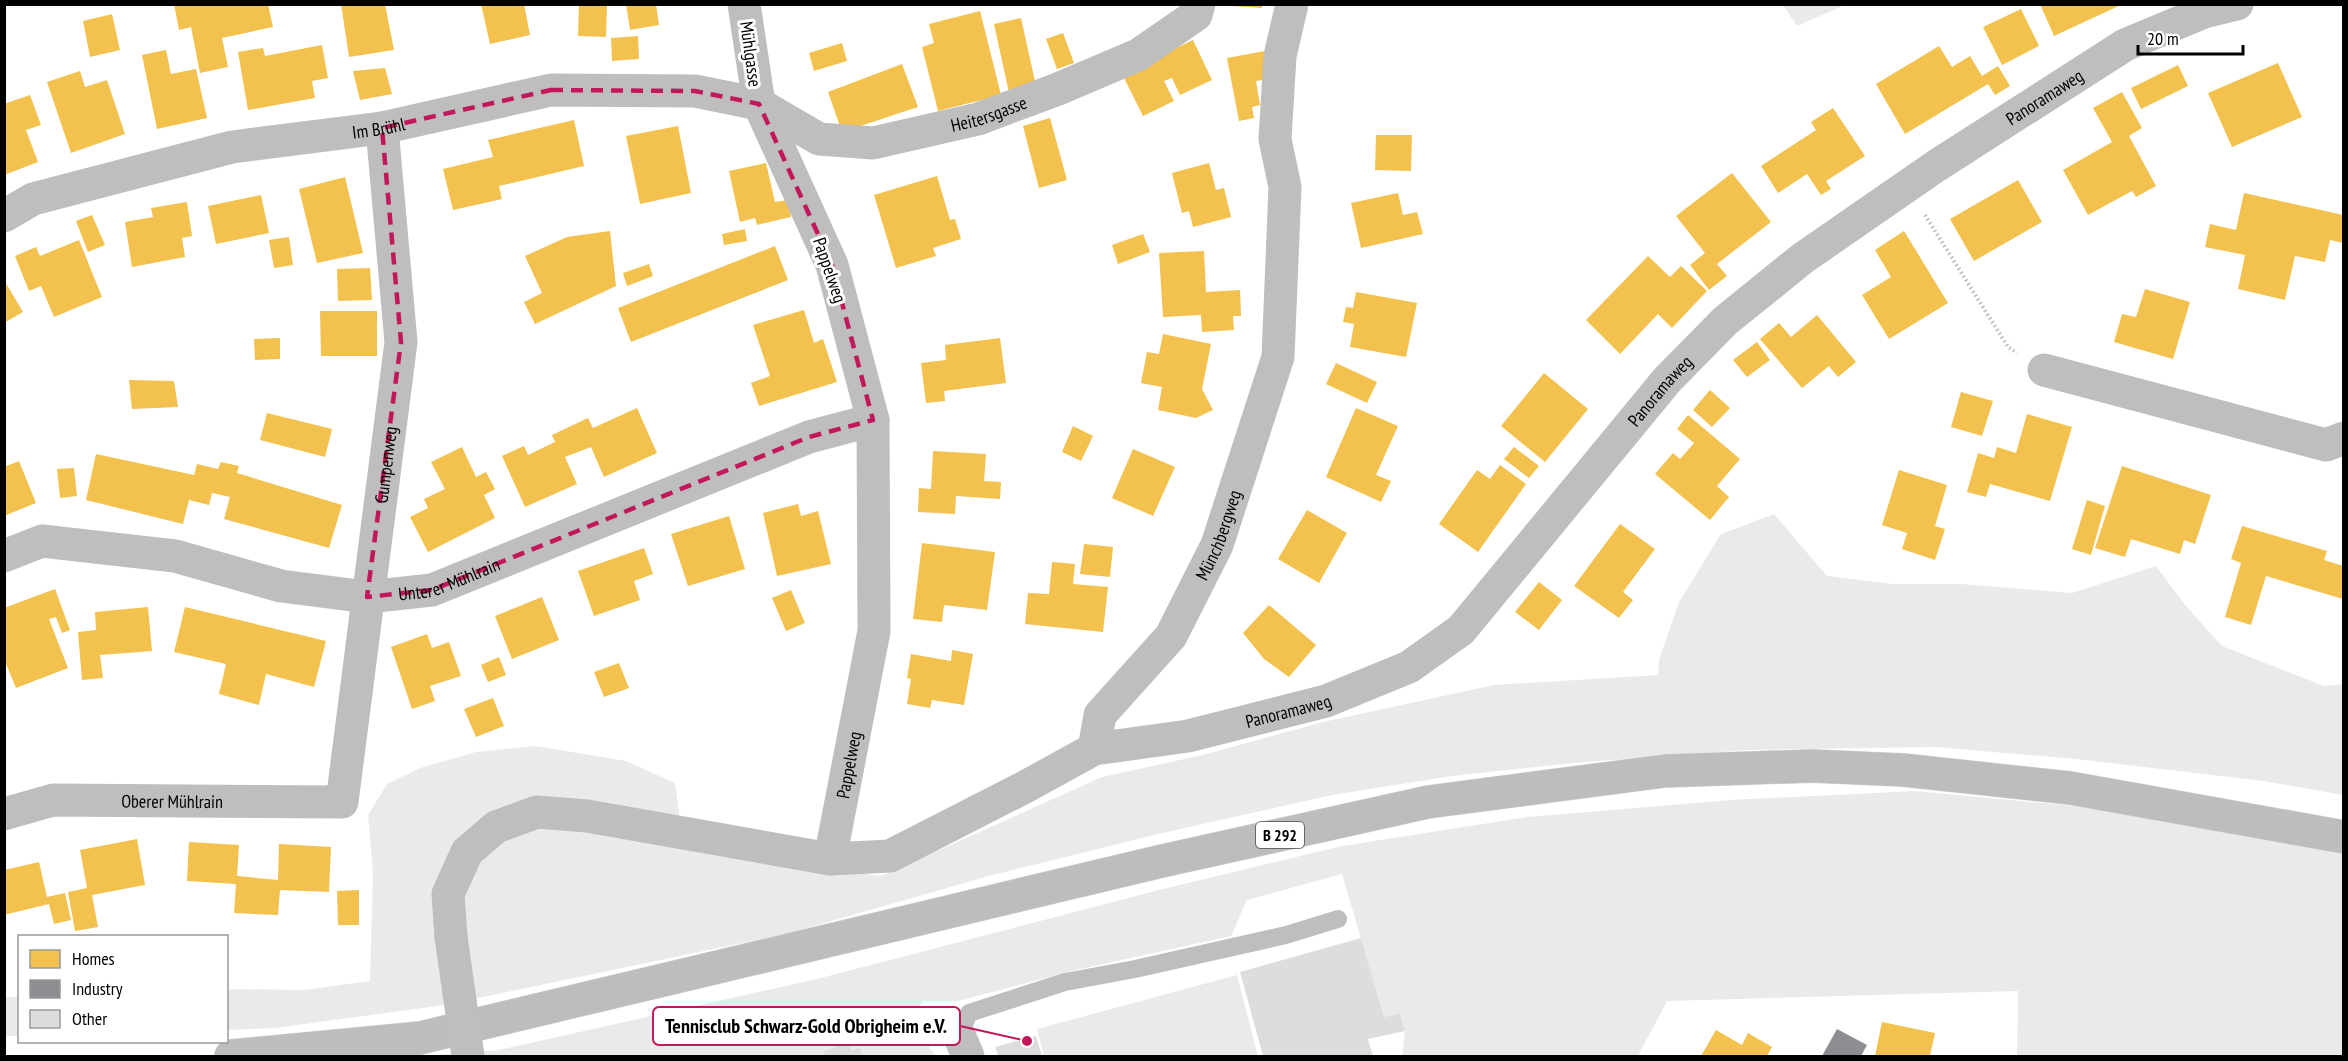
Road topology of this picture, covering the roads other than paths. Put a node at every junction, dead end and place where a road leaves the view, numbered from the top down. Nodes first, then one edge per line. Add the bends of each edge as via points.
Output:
1 (744, 4) edge
2 (1199, 4) edge
3 (1292, 4) edge
4 (2237, 4) edge
5 (759, 104) junction
6 (382, 128) junction
7 (4, 216) edge
8 (2044, 370) road end
9 (873, 420) junction
10 (2343, 438) edge
11 (4, 556) edge
12 (367, 597) junction
13 (1094, 749) junction
14 (342, 802) joint
15 (4, 814) edge
16 (2343, 837) edge
17 (830, 859) junction
18 (1338, 919) dead end
19 (963, 1046) edge
20 (231, 1056) edge
21 (468, 1056) edge

1 - 5 street, Mühlgasse
2 - 5 street, Heitersgasse via 1196,15 1138,55 978,120 873,143 819,139
3 - 13 street, Münchbergweg via 1280,56 1275,139 1285,188 1278,357 1217,545 1171,636 1100,715
4 - 13 street, Panoramaweg via 2204,12 2125,45 1803,258 1725,321 1667,380 1461,630 1409,667 1326,701 1188,736
5 - 6 street, Im Brühl via 695,91 550,90
5 - 9 street, Pappelweg via 832,265
6 - 7 street, Im Brühl via 232,147 33,199
6 - 12 street, Gumpenweg via 400,342
8 - 10 street via 2326,445
9 - 12 street, Unterer Mühlrain via 809,437 432,590
9 - 17 street, Pappelweg via 874,631
11 - 12 street, Unterer Mühlrain via 42,541 142,552 175,556 281,586
12 - 14 street, Gumpenweg
13 - 17 street via 890,856
14 - 15 street, Oberer Mühlrain via 53,800
16 - 20 highway, B 292 via 2070,788 1903,770 1812,766 1665,771 1428,802 1150,864 420,1038
17 - 21 street, bridge via 587,816 537,812 496,827 466,852 448,894
18 - 19 lane via 1286,935 1065,982 1001,1001 969,1013

